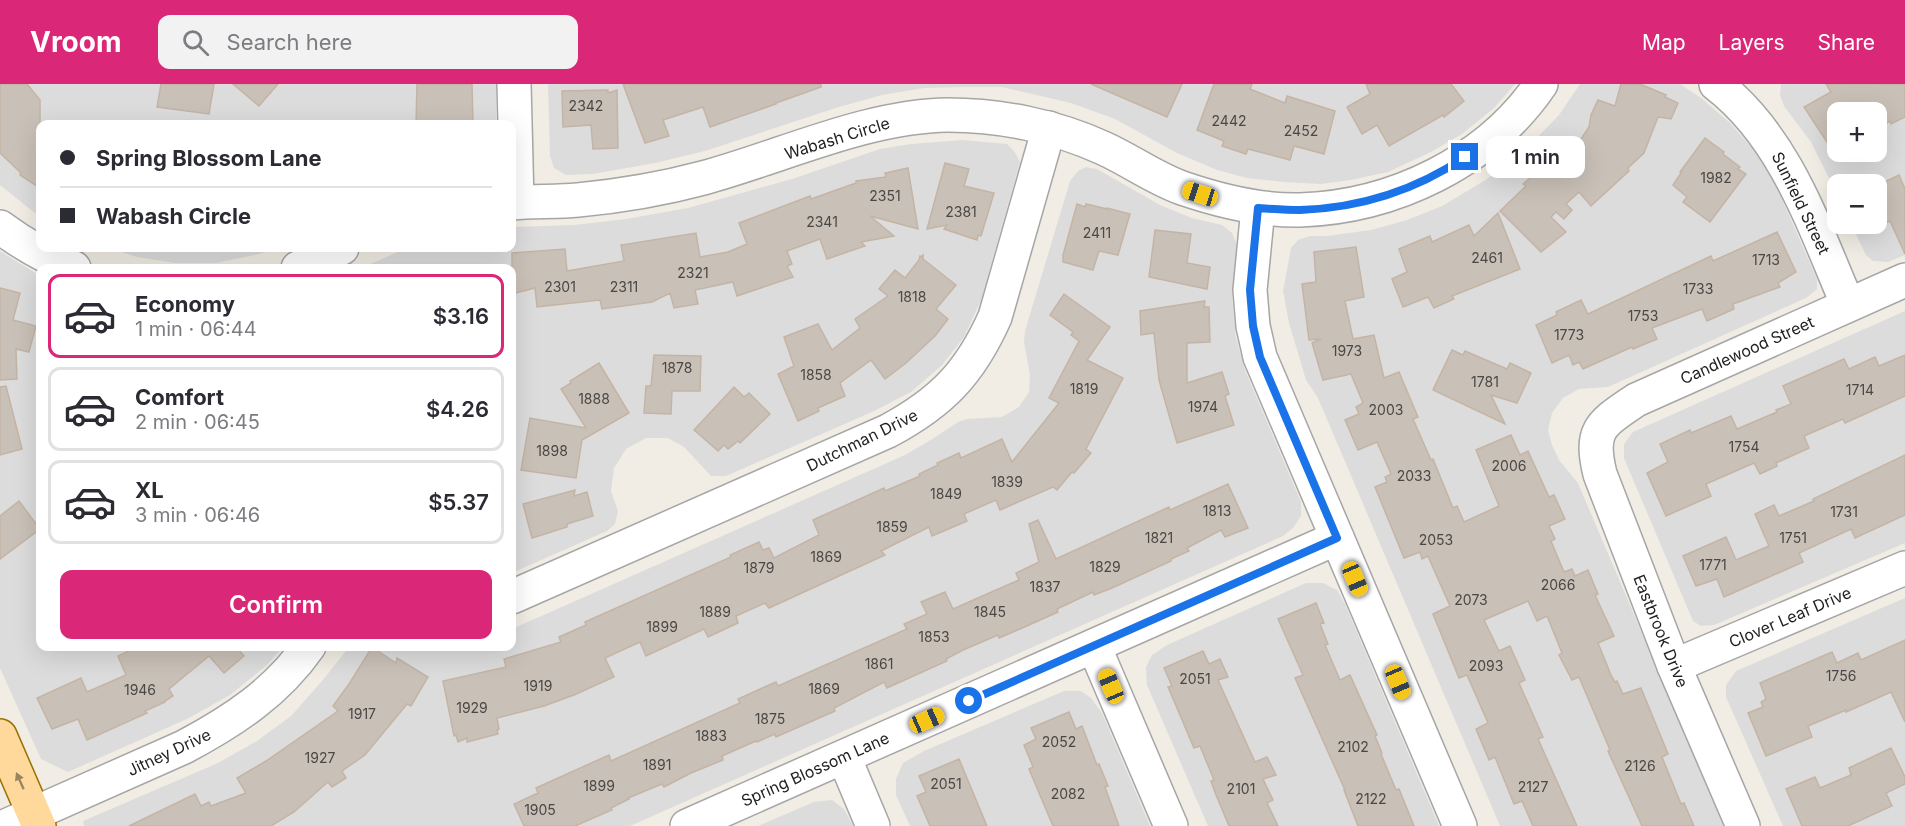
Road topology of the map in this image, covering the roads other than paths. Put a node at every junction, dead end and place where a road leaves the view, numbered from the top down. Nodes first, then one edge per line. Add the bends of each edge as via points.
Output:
1 (514, 84) edge
2 (1541, 84) edge
3 (1727, 87) edge
4 (514, 120) edge
5 (1049, 128) junction
6 (516, 202) edge
7 (1258, 208) junction
8 (0, 226) edge
9 (36, 250) edge
10 (39, 252) edge
11 (333, 252) edge
12 (63, 264) edge
13 (308, 264) edge
14 (1905, 280) edge
15 (1848, 305) junction
16 (1598, 432) joint
17 (1337, 538) junction
18 (1905, 568) edge
19 (516, 595) edge
20 (1094, 646) junction
21 (306, 651) edge
22 (1674, 666) junction
23 (0, 736) edge
24 (844, 757) junction
25 (27, 822) edge
26 (687, 826) edge
27 (873, 826) edge
28 (1171, 826) edge
29 (1460, 826) edge
30 (1743, 826) edge

1 - 4 street
2 - 7 street, Wabash Circle via 1510,121 1480,147 1418,184 1339,207
3 - 15 street, Sunfield Street via 1779,154
5 - 6 street, Wabash Circle via 992,117 947,115 903,119 862,127 752,164 670,186 576,200
5 - 7 street, Wabash Circle via 1102,148 1178,187
5 - 19 street, Dutchman Drive via 995,317 964,372 940,398 888,430
7 - 17 street via 1250,290 1260,357
8 - 9 street
10 - 12 street
11 - 13 street
14 - 15 street, Candlewood Street
15 - 16 street, Candlewood Street via 1636,400 1608,419
16 - 22 street, Eastbrook Drive via 1594,452 1600,474
17 - 20 street, Spring Blossom Lane
17 - 29 street
18 - 22 street, Clover Leaf Drive
20 - 24 street, Spring Blossom Lane
20 - 28 street
21 - 25 street, Jitney Drive via 274,687 213,732
22 - 30 street, Eastbrook Drive
25 -> 23 main road
24 - 26 street, Spring Blossom Lane
24 - 27 street

